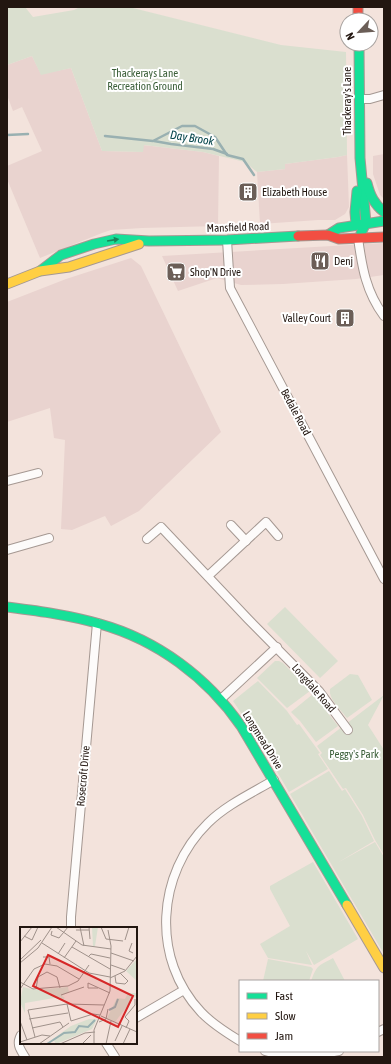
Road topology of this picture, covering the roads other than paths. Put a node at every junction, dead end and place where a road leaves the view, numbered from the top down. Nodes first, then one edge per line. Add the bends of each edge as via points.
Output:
1 (359, 52) edge
2 (384, 95) edge
3 (359, 99) junction
4 (360, 158) junction
5 (384, 212) edge
6 (384, 221) edge
7 (366, 223) junction
8 (356, 224) junction
9 (328, 235) junction
10 (384, 237) edge
11 (358, 238) junction
12 (227, 240) junction
13 (148, 241) junction
14 (40, 271) junction
15 (7, 284) edge
16 (384, 316) edge
17 (38, 473) dead end
18 (7, 481) edge
19 (231, 525) dead end
20 (278, 536) dead end
21 (48, 538) dead end
22 (147, 539) dead end
23 (246, 541) junction
24 (7, 550) edge
25 (208, 576) junction
26 (384, 579) edge
27 (7, 606) edge
28 (97, 623) junction
29 (277, 647) junction
30 (221, 699) junction
31 (348, 730) dead end
32 (274, 780) junction
33 (71, 927) edge
34 (384, 968) edge
35 (184, 990) junction
36 (137, 1017) edge
37 (20, 1037) edge
38 (239, 1040) edge
39 (107, 1044) edge
40 (268, 1052) edge
41 (333, 1052) edge
42 (24, 1057) edge
43 (115, 1057) edge

1 - 3 main road, Thackeray's Lane
2 - 3 street
3 - 4 main road, Thackeray's Lane
4 - 5 main road, Thackeray's Lane via 369,193
4 - 7 main road, Thackeray's Lane
4 - 8 main road, Thackeray's Lane
6 - 7 main road, Mansfield Road
7 - 8 main road, Mansfield Road
7 - 11 main road
8 - 9 main road, Mansfield Road via 339,228
8 - 11 main road, Thackeray's Lane
9 - 11 main road, Mansfield Road via 339,239
9 - 12 main road, Mansfield Road
10 - 11 main road, Mansfield Road
11 - 16 street via 367,286
12 - 13 main road, Mansfield Road
12 - 26 street, Bedale Road via 230,288
13 - 14 main road, Mansfield Road via 69,267
14 -> 13 main road, Mansfield Road via 60,255 94,244 116,239
14 - 15 main road, Mansfield Road
17 - 18 street
19 - 23 street
20 - 23 street via 266,522
21 - 24 street
22 - 25 street, Longdale Road via 161,527
23 - 25 street
25 - 29 street, Longdale Road
27 - 28 main road, Longmead Drive
28 - 30 main road, Longmead Drive via 138,637 161,650 196,676
28 - 33 street, Rosecroft Drive
29 - 30 street
29 - 31 street, Longdale Road via 319,691
30 - 32 main road, Longmead Drive
32 - 34 main road, Longmead Drive
32 - 35 street via 208,823 187,848 180,862 169,890 165,927 173,964
35 - 36 street
35 - 38 street via 201,1013 221,1030
37 - 42 street via 19,1047
39 - 43 street
40 - 41 street via 301,1056

